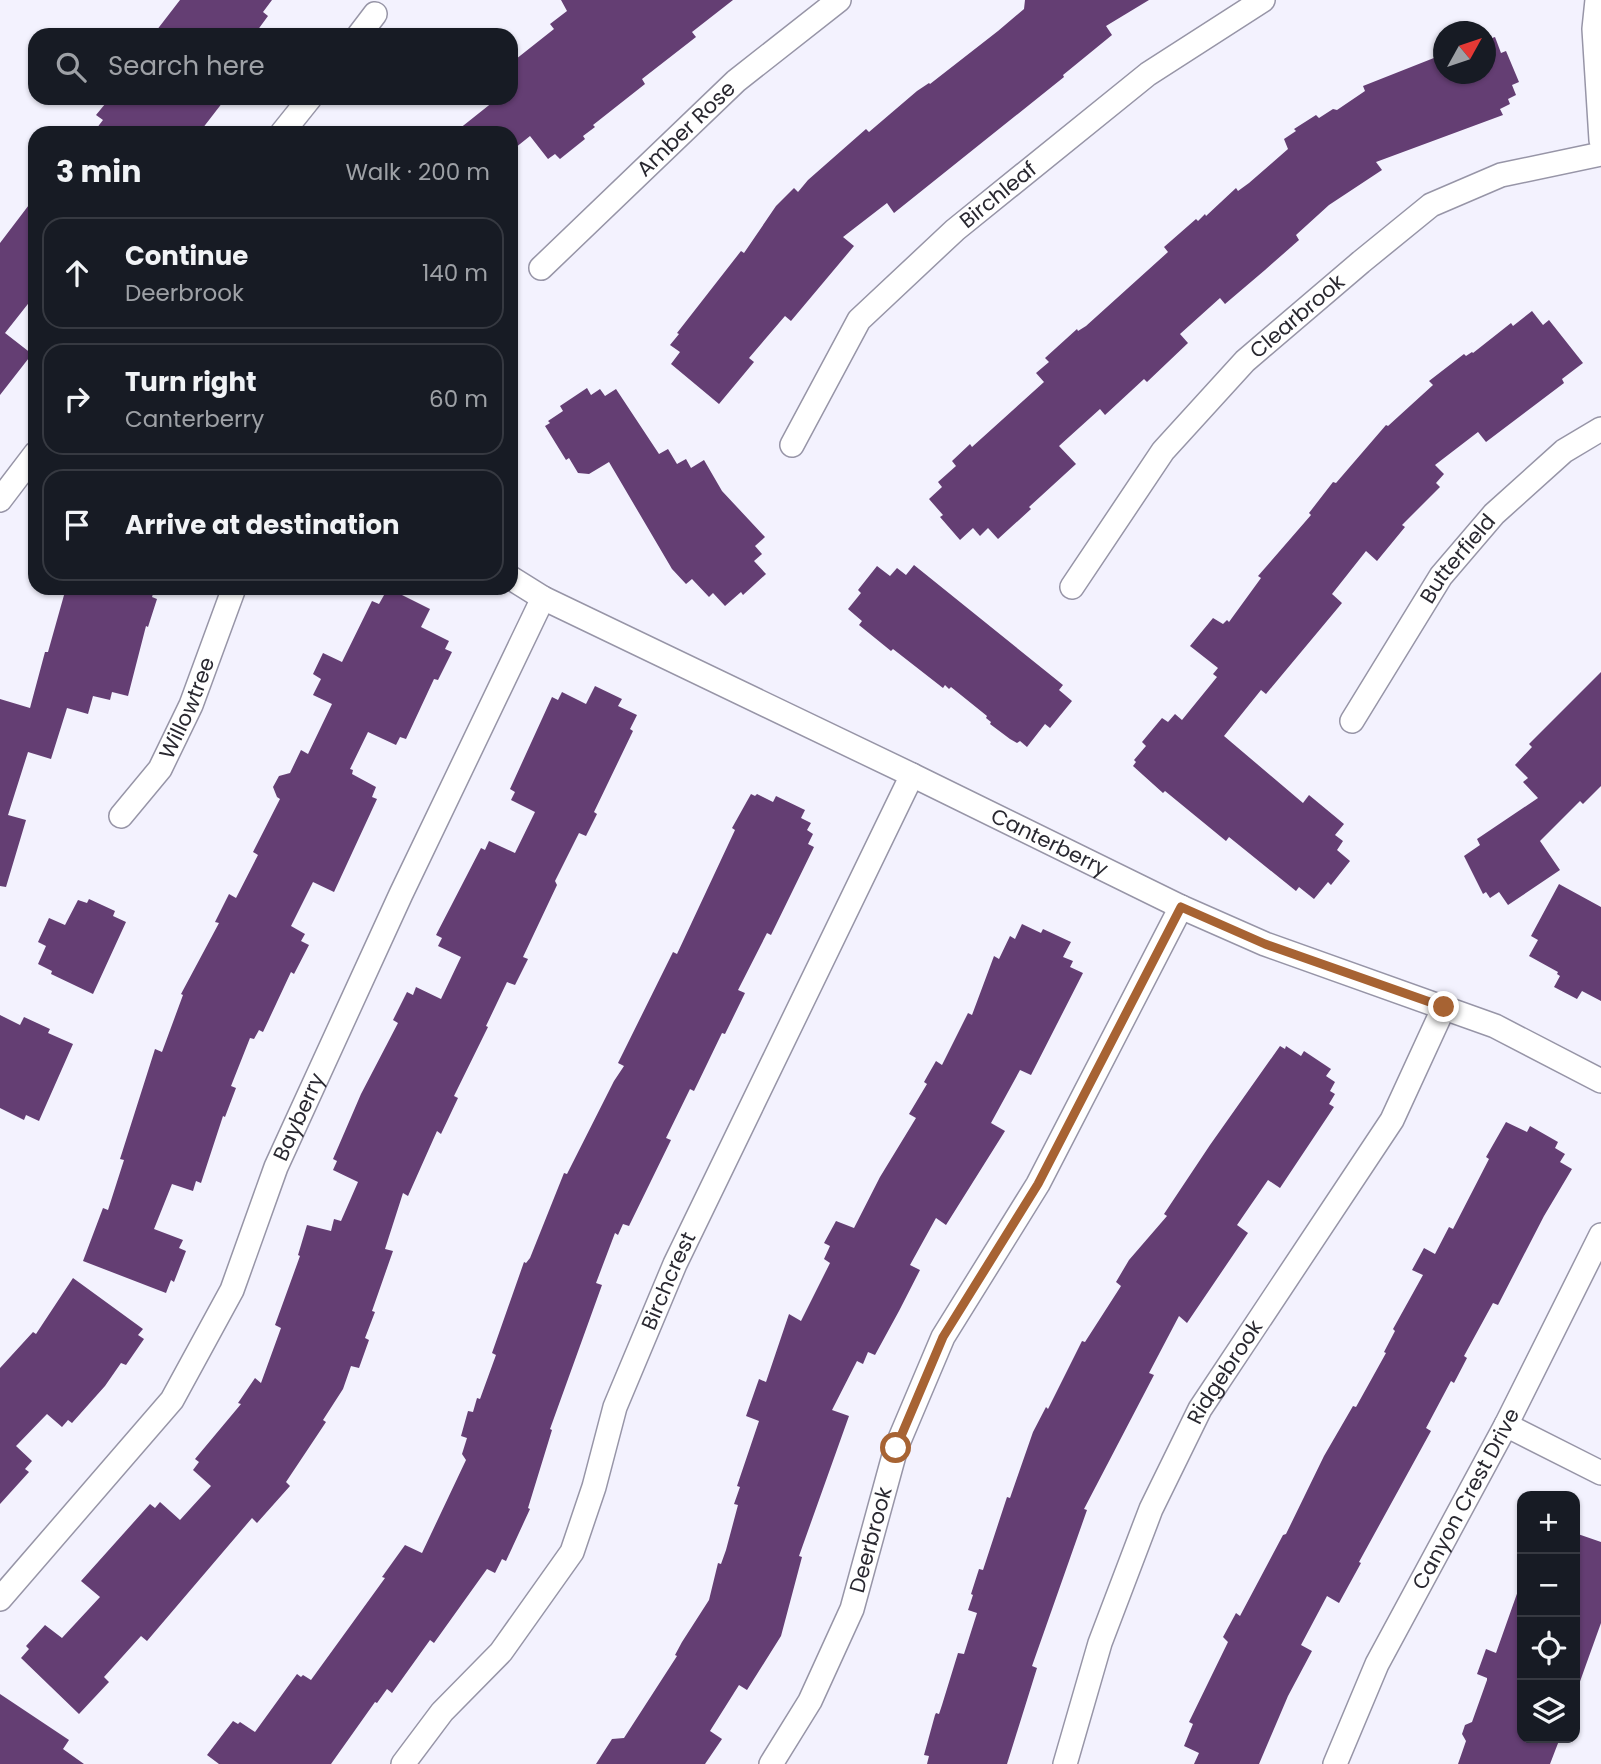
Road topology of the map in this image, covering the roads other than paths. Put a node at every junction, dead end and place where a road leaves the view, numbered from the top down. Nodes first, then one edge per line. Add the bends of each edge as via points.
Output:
1 (839, 0) edge
2 (1262, 0) edge
3 (1597, 0) edge
4 (375, 14) dead end
5 (364, 28) edge
6 (304, 105) edge
7 (288, 126) edge
8 (1601, 140) edge
9 (1601, 155) edge
10 (541, 268) dead end
11 (1601, 429) edge
12 (792, 445) dead end
13 (28, 463) edge
14 (0, 500) edge
15 (518, 582) edge
16 (1072, 587) dead end
17 (230, 595) edge
18 (543, 598) junction
19 (1352, 721) dead end
20 (912, 775) junction
21 (121, 816) dead end
22 (1181, 907) junction
23 (1444, 1007) junction
24 (1601, 1081) edge
25 (1601, 1235) edge
26 (1506, 1425) junction
27 (1601, 1473) edge
28 (0, 1599) edge
29 (403, 1764) edge
30 (771, 1764) edge
31 (1065, 1764) edge
32 (1335, 1764) edge

1 - 10 street, Amber Rose via 736,81
2 - 12 street, Birchleaf via 1148,74 955,230 859,320
3 - 8 street via 1594,29
4 - 5 street
6 - 7 street
9 - 16 street, Clearbrook via 1501,175 1431,205 1361,262 1245,361 1163,452
11 - 19 street, Butterfield via 1564,452 1494,514 1441,576
13 - 14 street
15 - 18 street, Canterberry
17 - 21 street, Willowtree via 191,705 160,769
18 - 20 street, Canterberry
18 - 28 street, Bayberry via 276,1167 232,1290 172,1399
20 - 22 street, Canterberry
20 - 29 street, Birchcrest via 675,1264 615,1407 572,1552 501,1652 442,1712
22 - 23 street, Canterberry via 1265,944
22 - 30 street, Deerbrook via 1038,1184 943,1337 896,1448 852,1609 810,1701
23 - 24 street, Canterberry via 1495,1026
23 - 31 street, Ridgebrook via 1392,1120 1200,1409 1151,1508 1100,1643
25 - 26 street, Canyon Crest Drive
26 - 27 street
26 - 32 street, Canyon Crest Drive via 1377,1664

